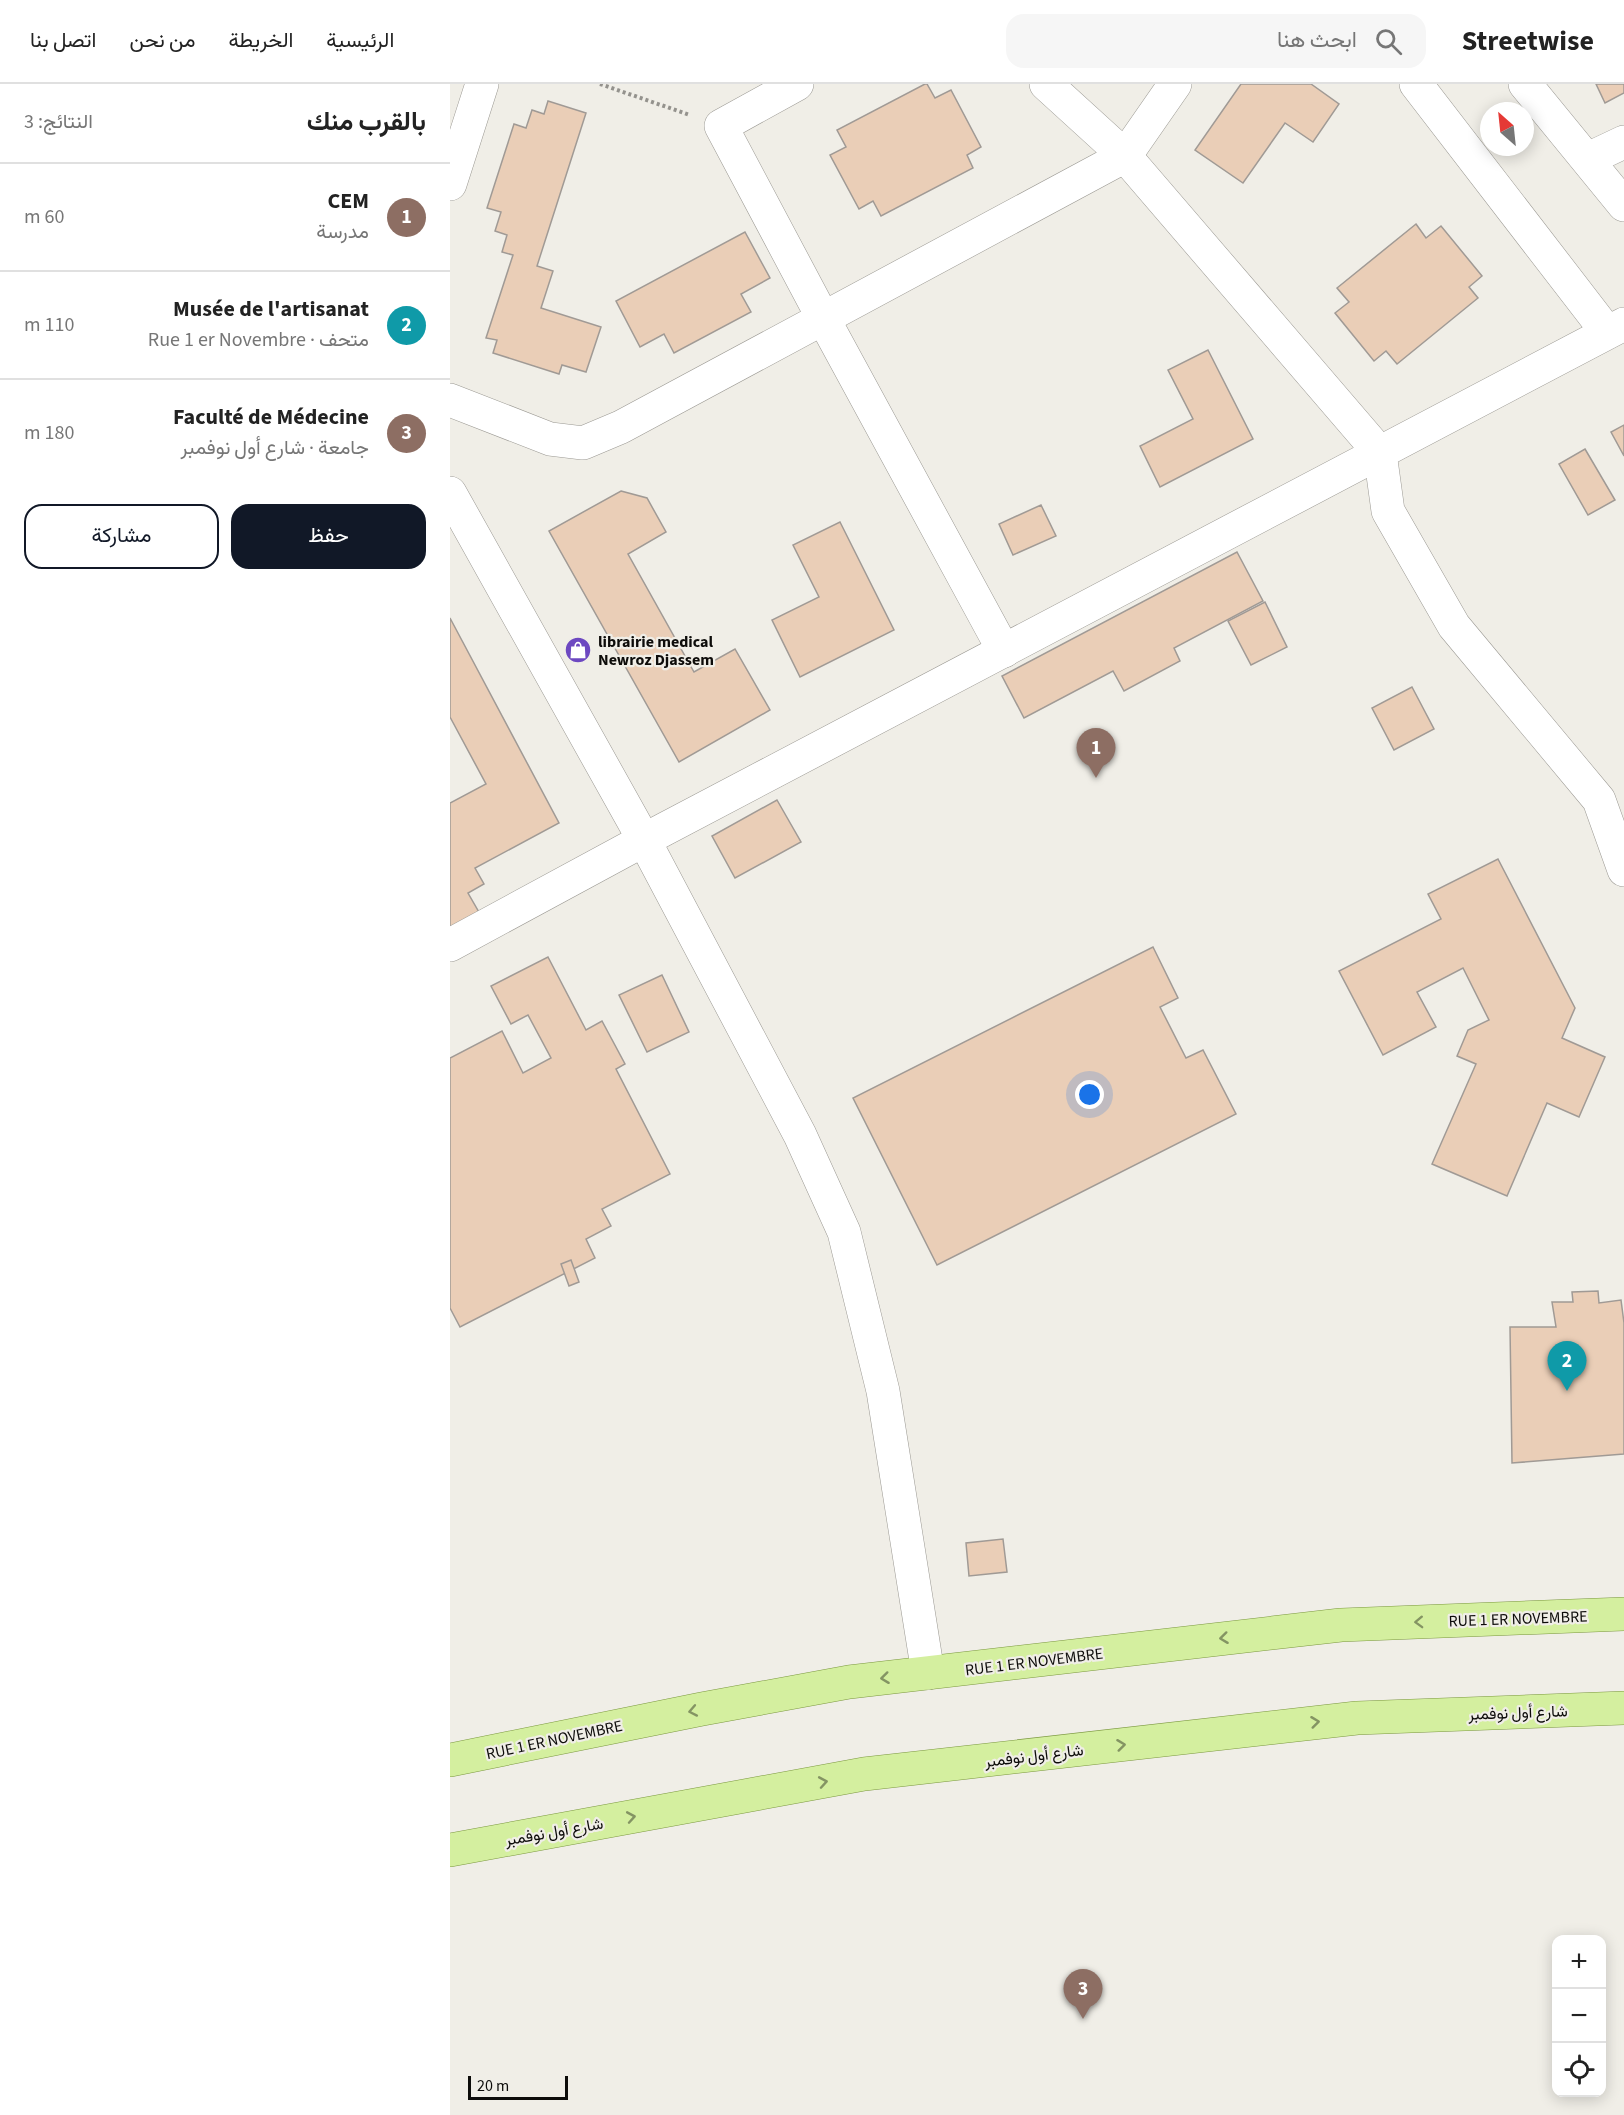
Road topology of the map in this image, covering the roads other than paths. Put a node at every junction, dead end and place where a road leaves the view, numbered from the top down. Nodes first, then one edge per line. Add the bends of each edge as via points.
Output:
1 (482, 84) edge
2 (797, 84) edge
3 (1046, 84) edge
4 (1175, 84) edge
5 (1416, 84) edge
6 (1525, 84) edge
7 (1624, 142) edge
8 (1125, 156) junction
9 (1588, 159) junction
10 (450, 184) edge
11 (1624, 205) edge
12 (823, 318) junction
13 (1616, 328) edge
14 (450, 400) edge
15 (1380, 453) junction
16 (450, 494) edge
17 (1004, 651) junction
18 (645, 840) junction
19 (1624, 870) edge
20 (450, 945) edge
21 (1624, 1614) edge
22 (928, 1673) junction
23 (1624, 1708) edge
24 (450, 1760) edge
25 (450, 1850) edge

1 - 10 street
2 - 12 street via 721,126
3 - 8 street
4 - 8 street
5 - 13 street
6 - 9 street
7 - 9 street
8 - 12 street
8 - 15 street
9 - 11 street
12 - 14 street via 583,444 550,439
12 - 17 street
13 - 15 street
15 - 17 street
15 - 19 street via 1388,511 1448,616 1599,800
16 - 18 street
17 - 18 street
18 - 20 street
18 - 22 street via 800,1135 844,1232 883,1391
21 -> 22 main road, RUE 1 ER NOVEMBRE via 1341,1625
22 -> 24 main road, RUE 1 ER NOVEMBRE via 849,1682
25 -> 23 main road, شارع أول نوفمبر via 864,1774 1357,1718

